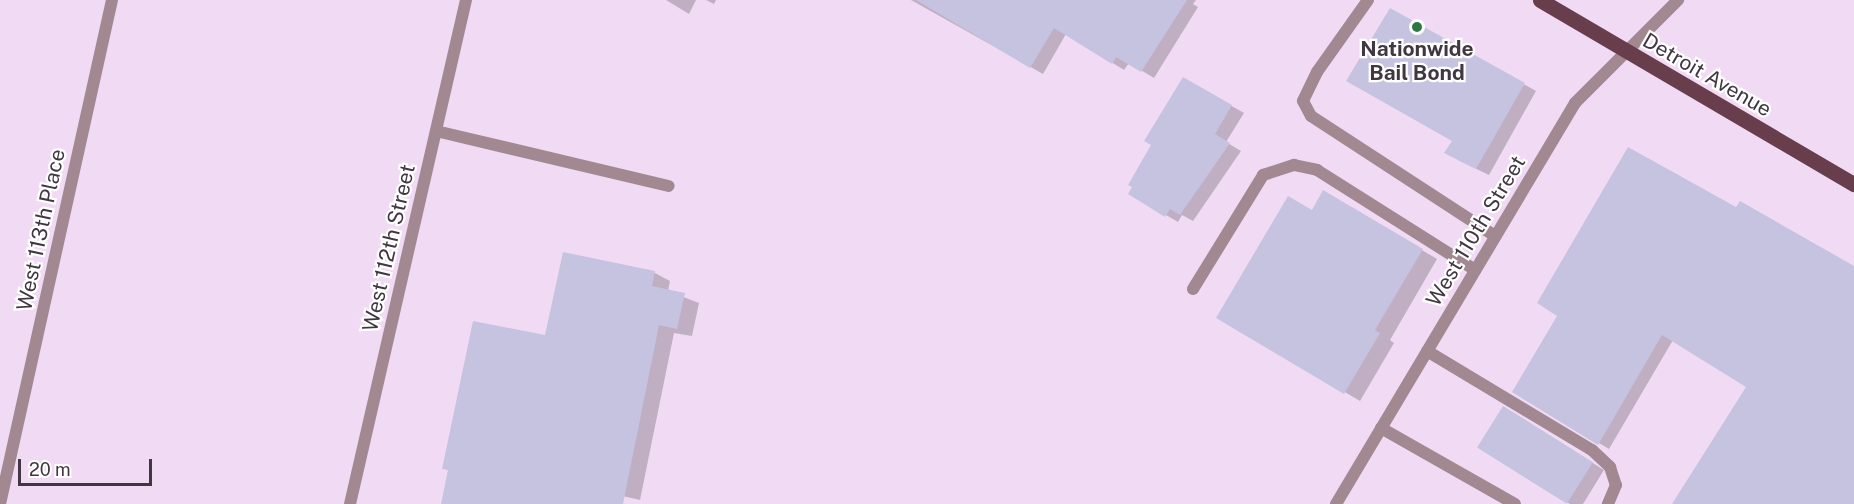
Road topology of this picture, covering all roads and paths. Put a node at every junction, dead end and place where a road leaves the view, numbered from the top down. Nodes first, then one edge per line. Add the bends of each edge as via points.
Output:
1 (112, 0) edge
2 (466, 0) edge
3 (1368, 0) edge
4 (1540, 0) edge
5 (1678, 0) edge
6 (1628, 53) junction
7 (436, 131) junction
8 (1854, 184) edge
9 (669, 186) dead end
10 (1495, 236) junction
11 (1475, 270) junction
12 (1193, 290) dead end
13 (1427, 351) junction
14 (1381, 428) junction
15 (0, 504) edge
16 (350, 504) edge
17 (1336, 504) edge
18 (1515, 504) edge
19 (1608, 504) edge

1 - 15 street, West 113th Place
2 - 7 street, West 112th Street
3 - 10 street via 1303,100 1311,116
4 - 6 main road, Detroit Avenue
5 - 6 street, West 110th Street
6 - 8 main road, Detroit Avenue
6 - 10 street, West 110th Street via 1575,103
7 - 9 street
7 - 16 street, West 112th Street
10 - 11 street, West 110th Street
11 - 12 street via 1317,170 1294,165 1263,175
11 - 13 street, West 110th Street
13 - 14 street, West 110th Street
13 - 19 street via 1592,450 1610,467 1616,486
14 - 17 street, West 110th Street
14 - 18 street

